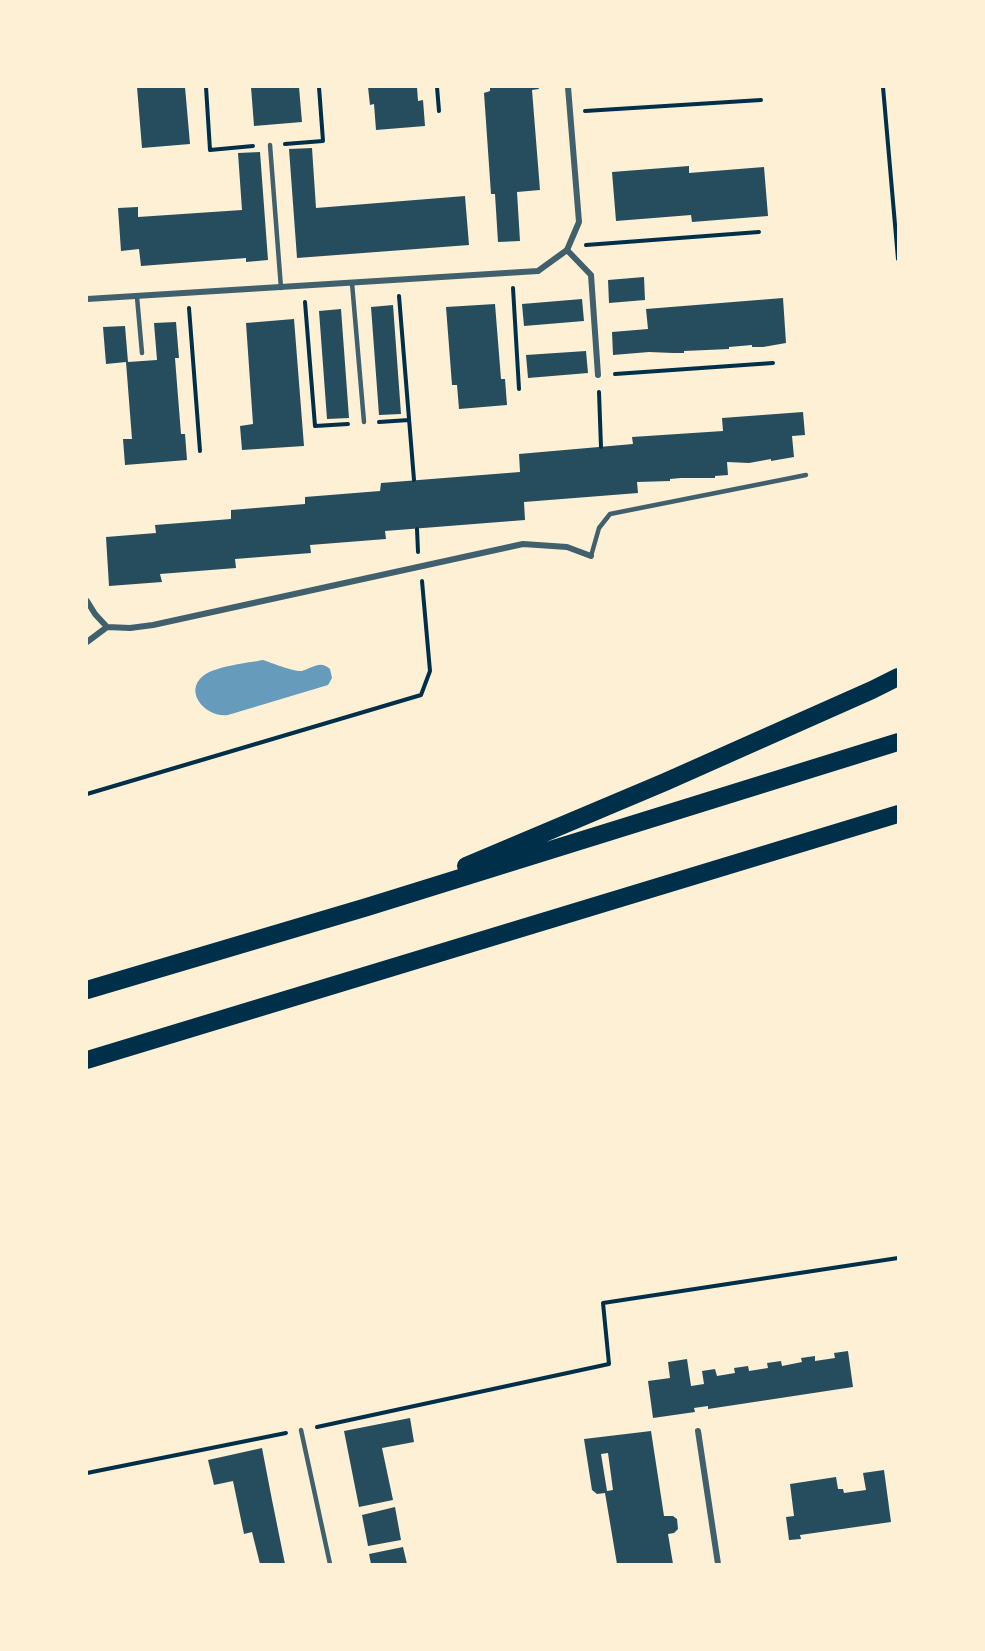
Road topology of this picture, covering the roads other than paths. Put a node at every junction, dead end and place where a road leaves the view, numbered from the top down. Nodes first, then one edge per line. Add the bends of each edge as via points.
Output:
1 (568, 87) edge
2 (270, 145) dead end
3 (568, 248) junction
4 (352, 283) junction
5 (281, 288) junction
6 (137, 297) junction
7 (87, 299) edge
8 (142, 353) dead end
9 (598, 375) road end
10 (363, 422) road end
11 (806, 475) dead end
12 (591, 556) joint
13 (87, 600) edge
14 (107, 627) junction
15 (87, 642) edge
16 (898, 677) edge
17 (898, 742) edge
18 (898, 814) edge
19 (367, 907) junction
20 (87, 990) edge
21 (87, 1060) edge
22 (301, 1430) road end
23 (698, 1431) dead end
24 (330, 1564) edge
25 (718, 1564) edge

1 - 3 street via 579,222
2 - 5 lane
3 - 4 street via 538,271
3 - 9 street via 591,275
4 - 5 street
4 - 10 lane
5 - 6 street
6 - 7 street
6 - 8 lane
11 - 12 lane via 610,514 599,528
12 - 14 street via 567,547 523,544 153,625
13 - 14 street
14 - 15 street
16 - 19 highway via 665,782
17 - 19 highway
18 - 21 highway
19 - 20 highway
22 - 24 lane
23 - 25 street

